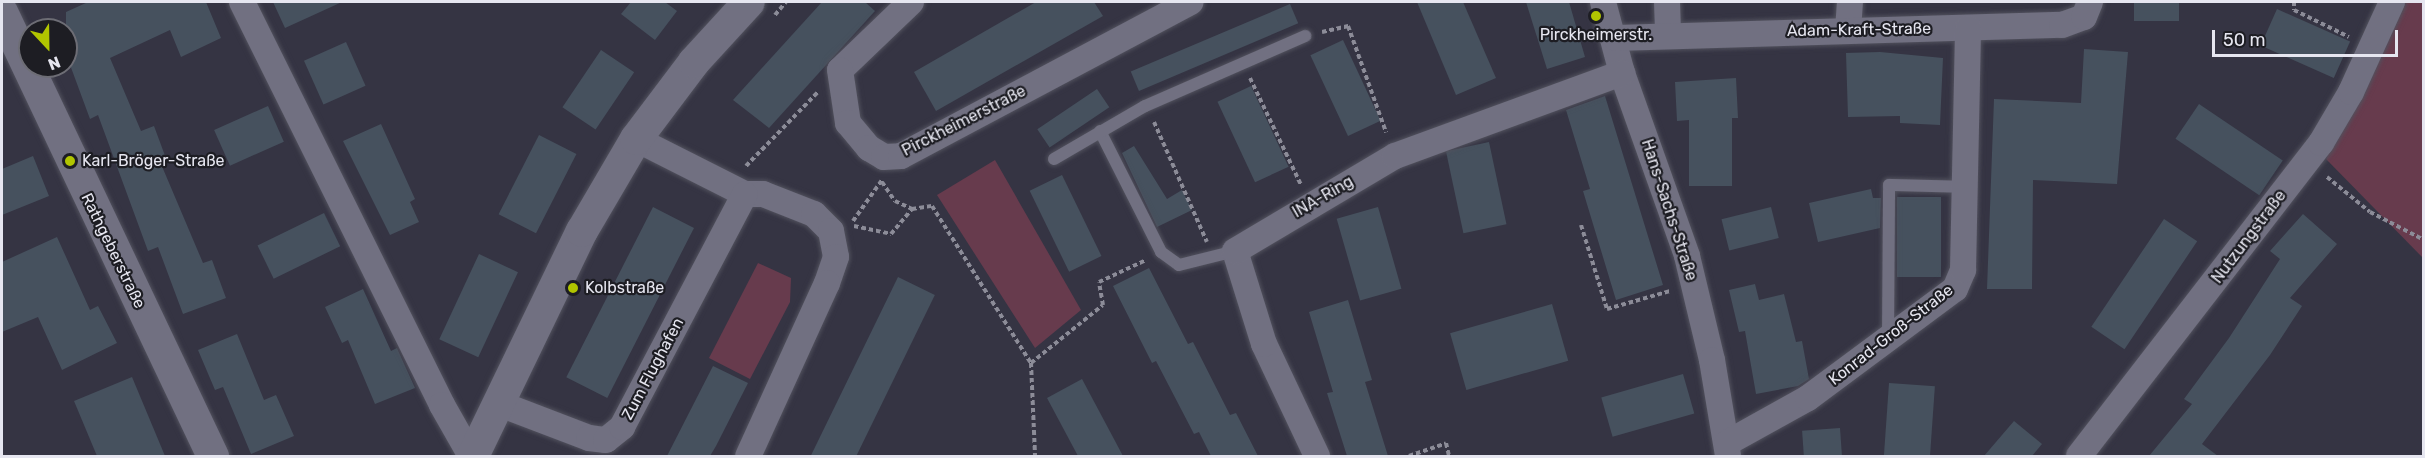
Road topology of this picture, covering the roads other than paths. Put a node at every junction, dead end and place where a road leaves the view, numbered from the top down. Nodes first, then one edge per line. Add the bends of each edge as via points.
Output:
1 (18, 2) edge
2 (242, 2) edge
3 (749, 2) edge
4 (911, 2) edge
5 (1191, 2) edge
6 (1603, 2) edge
7 (1667, 2) edge
8 (1850, 2) edge
9 (2090, 2) edge
10 (2392, 2) edge
11 (2, 12) edge
12 (1968, 28) junction
13 (1848, 30) junction
14 (1668, 34) junction
15 (1305, 36) dead end
16 (1616, 38) junction
17 (1622, 73) junction
18 (1100, 131) junction
19 (636, 139) junction
20 (1053, 159) dead end
21 (1964, 186) junction
22 (754, 194) junction
23 (1224, 253) junction
24 (1888, 339) junction
25 (511, 408) junction
26 (1728, 450) edge
27 (213, 456) edge
28 (472, 456) edge
29 (748, 456) edge
30 (1317, 456) edge
31 (2079, 456) edge

1 - 11 street
2 - 28 street via 437,395
3 - 19 street via 694,62
4 - 5 street, Pirckheimerstraße via 840,70 848,123 869,148 884,157 901,156
6 - 16 street, Hans-Sachs-Straße
7 - 14 street
8 - 13 street
9 - 12 street, Adam-Kraft-Straße via 2084,17 2062,25
10 - 31 street, Nutzungstraße via 2351,92 2307,161
11 - 27 street, Rathgeberstraße
12 - 13 street, Adam-Kraft-Straße
12 - 21 street, Konrad-Groß-Straße
13 - 14 street, Adam-Kraft-Straße
14 - 16 street, Adam-Kraft-Straße
15 - 18 lane via 1146,105
16 - 17 street, Hans-Sachs-Straße
17 - 23 street, INA-Ring via 1395,156
17 - 26 street, Hans-Sachs-Straße via 1694,284
18 - 20 lane
18 - 23 lane via 1161,252 1179,265
19 - 22 street
19 - 25 street via 582,231
21 - 24 street, Konrad-Groß-Straße via 1963,270 1955,289
21 - 24 lane via 1889,185
22 - 25 street, Zum Flughafen via 622,427 606,440 589,438
22 - 29 street via 814,214 831,231 836,257
23 - 30 street
24 - 26 street, Konrad-Groß-Straße via 1809,398
25 - 28 street

